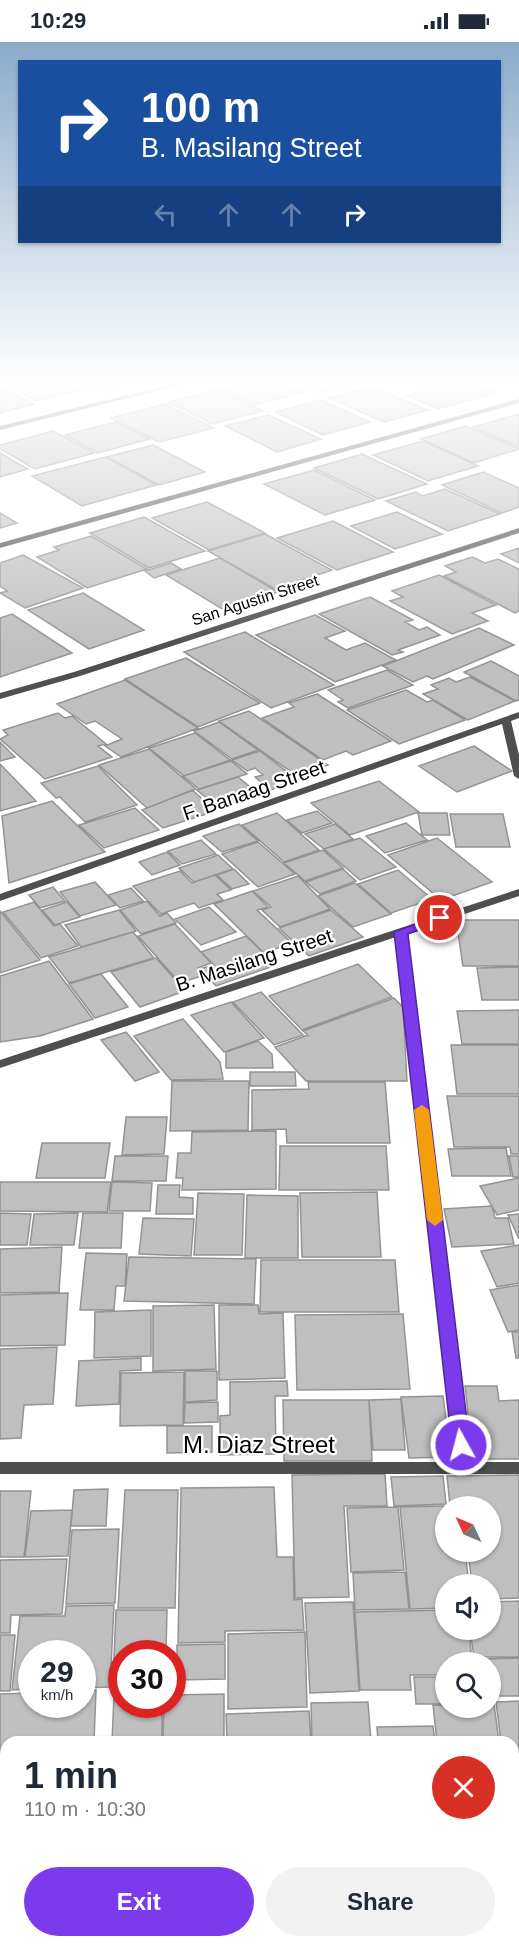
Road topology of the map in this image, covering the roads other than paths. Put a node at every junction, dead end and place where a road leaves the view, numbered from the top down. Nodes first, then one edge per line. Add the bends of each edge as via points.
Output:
1 (265, 472) edge
2 (519, 530) edge
3 (0, 546) edge
4 (0, 696) edge
5 (519, 716) edge
6 (506, 720) junction
7 (519, 776) edge
8 (519, 892) edge
9 (0, 898) edge
10 (401, 932) junction
11 (0, 1064) edge
12 (0, 1468) edge
13 (464, 1468) junction
14 (519, 1468) edge

1 - 3 street
2 - 4 street, San Agustin Street
5 - 6 street, F. Banaag Street
6 - 7 street
6 - 9 street, F. Banaag Street
8 - 10 street, B. Masilang Street
10 - 11 street, B. Masilang Street
10 - 13 street
12 - 13 street, M. Diaz Street
13 - 14 street, M. Diaz Street

